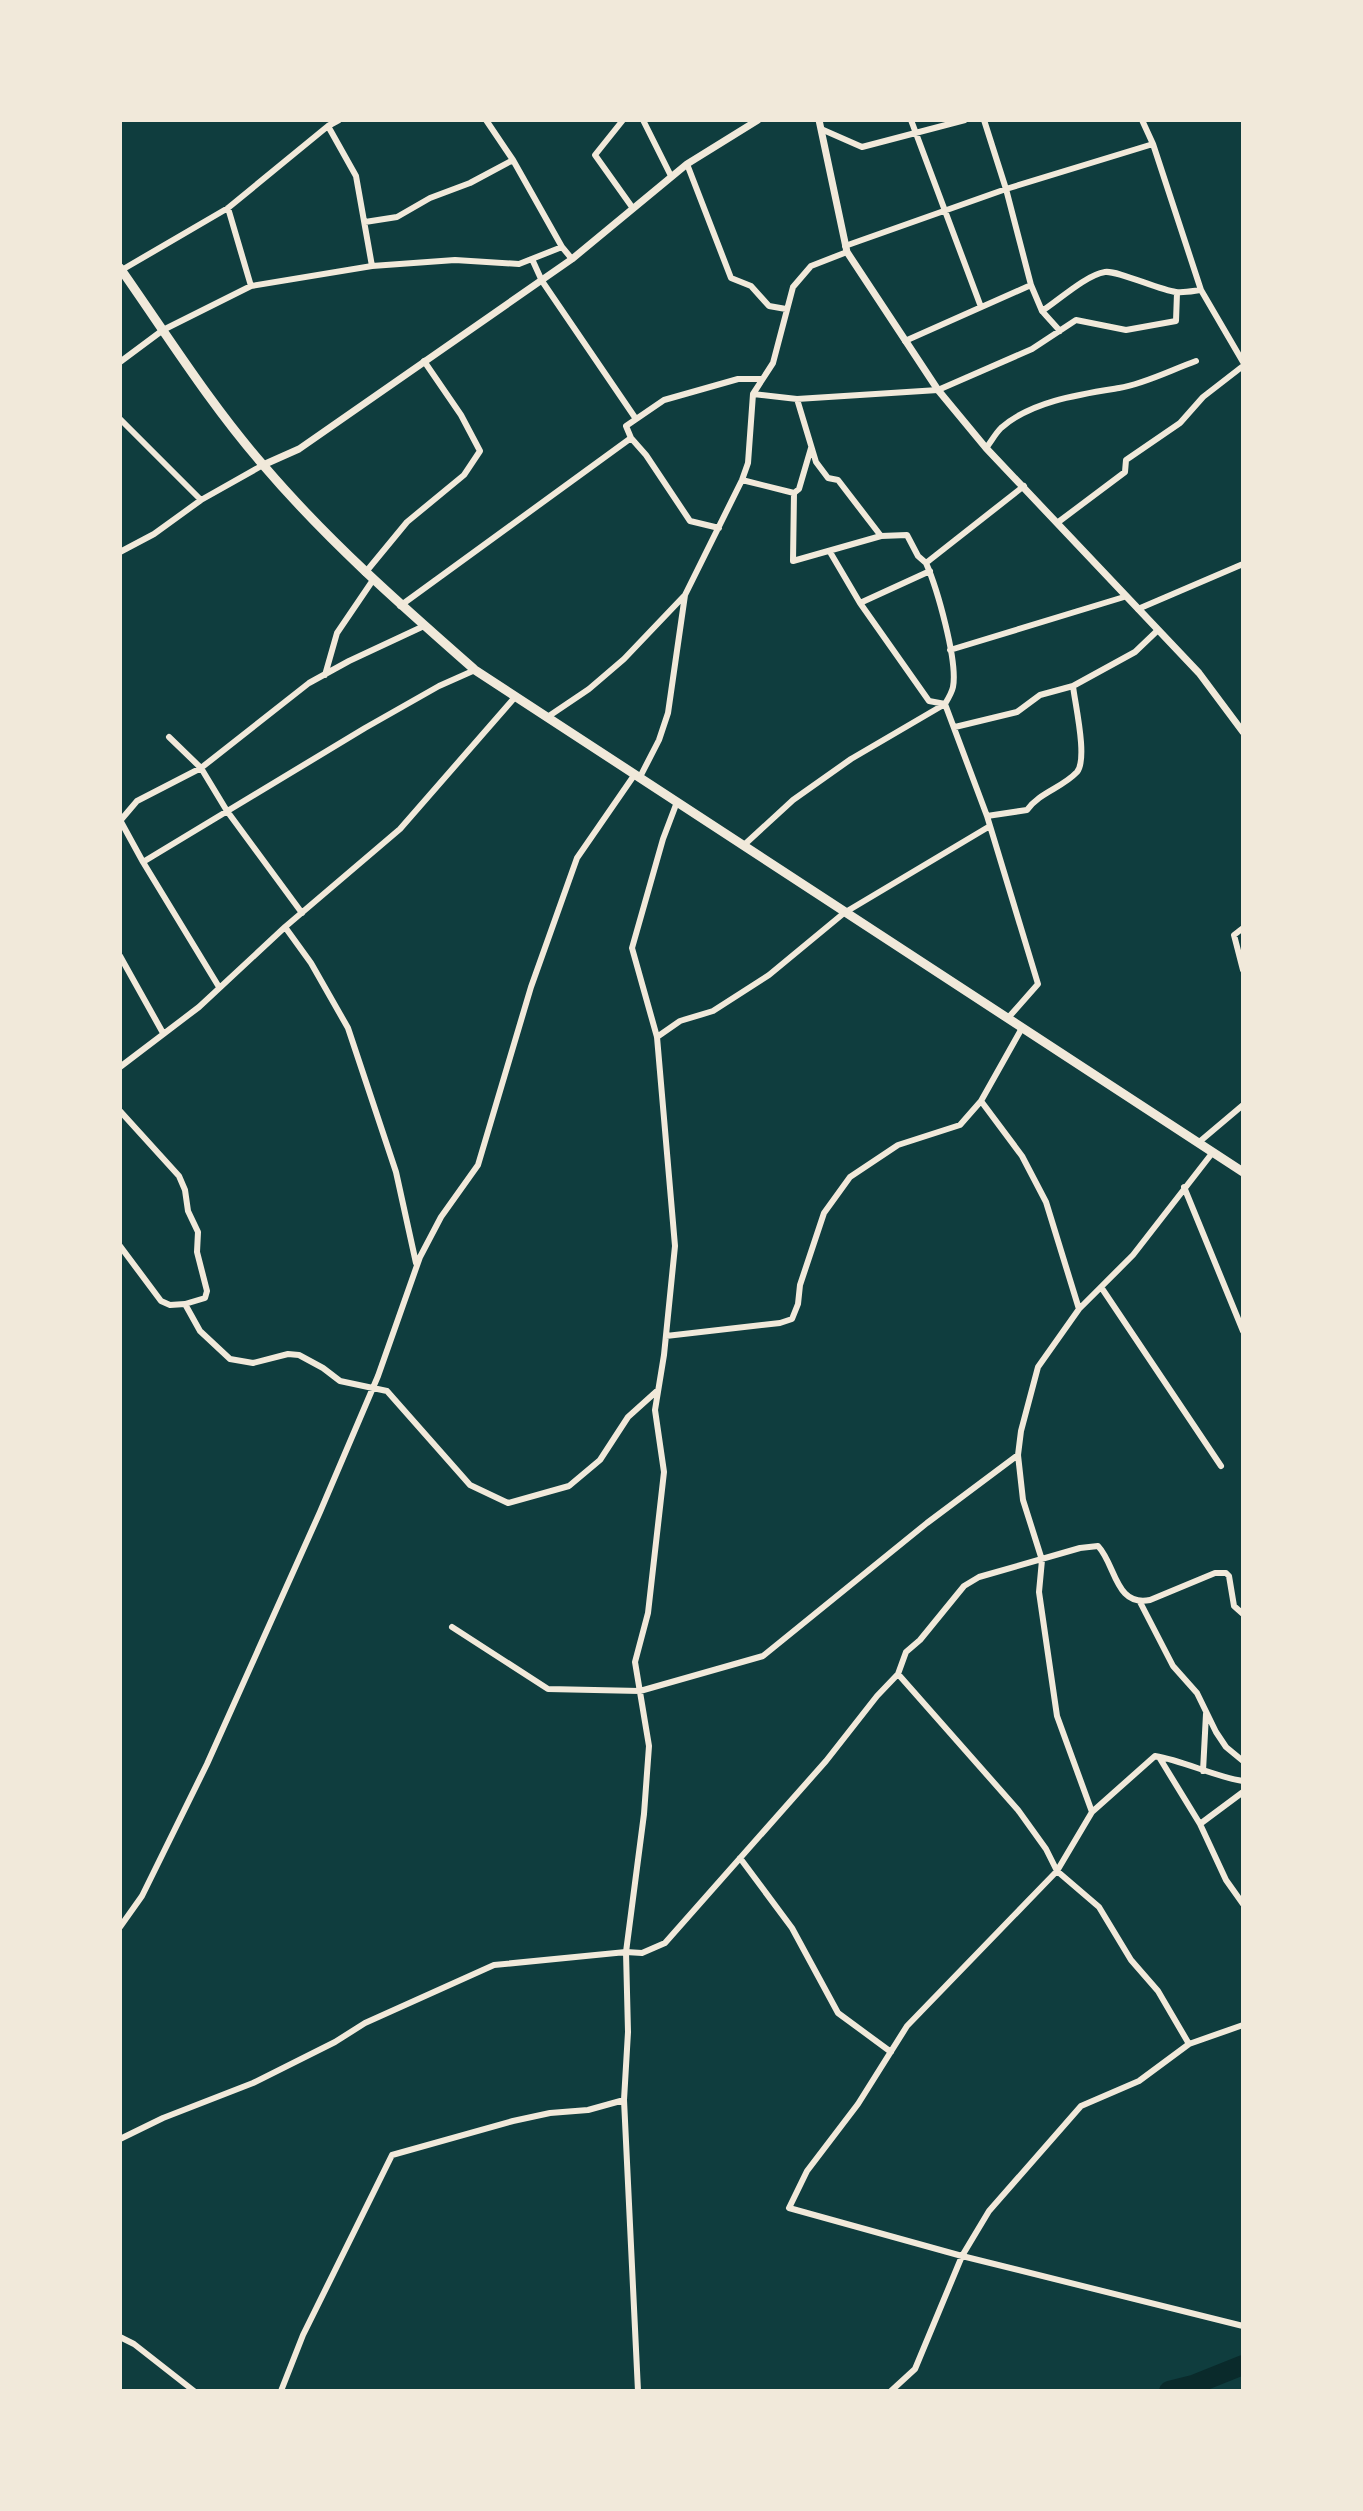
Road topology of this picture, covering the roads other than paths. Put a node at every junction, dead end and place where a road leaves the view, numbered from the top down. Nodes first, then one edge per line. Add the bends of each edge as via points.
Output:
1 (339, 120) edge
2 (486, 120) edge
3 (623, 120) edge
4 (643, 120) edge
5 (758, 120) edge
6 (911, 120) edge
7 (965, 120) edge
8 (984, 120) edge
9 (1142, 120) edge
10 (820, 124) edge
11 (328, 126) junction
12 (916, 133) junction
13 (1153, 144) junction
14 (513, 160) junction
15 (687, 164) junction
16 (671, 176) junction
17 (1006, 189) junction
18 (632, 207) junction
19 (228, 208) junction
20 (947, 211) junction
21 (365, 222) junction
22 (562, 247) junction
23 (846, 249) junction
24 (532, 259) junction
25 (572, 259) junction
26 (372, 266) junction
27 (120, 270) edge
28 (542, 281) junction
29 (1031, 285) junction
30 (251, 286) junction
31 (1201, 290) junction
32 (1177, 293) junction
33 (981, 307) junction
34 (786, 309) junction
35 (1042, 311) junction
36 (163, 330) junction
37 (1060, 331) junction
38 (905, 341) junction
39 (424, 361) junction
40 (1196, 361) dead end
41 (120, 362) edge
42 (1243, 364) edge
43 (761, 379) junction
44 (938, 390) junction
45 (753, 394) junction
46 (797, 399) junction
47 (120, 419) edge
48 (636, 419) junction
49 (631, 438) junction
50 (811, 448) junction
51 (986, 448) junction
52 (263, 465) junction
53 (742, 480) junction
54 (1024, 486) junction
55 (794, 493) junction
56 (201, 500) junction
57 (1057, 523) junction
58 (719, 528) junction
59 (881, 536) junction
60 (120, 552) edge
61 (830, 552) junction
62 (926, 563) junction
63 (1243, 564) edge
64 (930, 571) junction
65 (369, 576) junction
66 (685, 595) junction
67 (1124, 597) junction
68 (860, 603) junction
69 (400, 606) junction
70 (1138, 609) junction
71 (424, 626) junction
72 (1158, 630) junction
73 (950, 650) junction
74 (475, 670) junction
75 (325, 675) junction
76 (1073, 686) junction
77 (516, 696) junction
78 (945, 704) junction
79 (549, 716) junction
80 (955, 727) junction
81 (1243, 732) edge
82 (169, 737) dead end
83 (201, 768) junction
84 (638, 776) junction
85 (677, 802) junction
86 (227, 811) junction
87 (987, 816) junction
88 (120, 820) edge
89 (990, 826) junction
90 (744, 845) junction
91 (143, 862) junction
92 (302, 913) junction
93 (844, 913) junction
94 (285, 927) junction
95 (1243, 928) edge
96 (120, 956) edge
97 (1243, 970) edge
98 (219, 987) junction
99 (1008, 1018) junction
100 (1022, 1028) junction
101 (163, 1033) junction
102 (657, 1037) junction
103 (120, 1067) edge
104 (981, 1101) junction
105 (1243, 1105) edge
106 (120, 1111) edge
107 (1198, 1143) junction
108 (1213, 1152) junction
109 (1243, 1172) edge
110 (1184, 1187) junction
111 (120, 1246) edge
112 (417, 1266) junction
113 (1101, 1287) junction
114 (185, 1304) junction
115 (1079, 1309) junction
116 (1243, 1331) edge
117 (666, 1336) junction
118 (373, 1387) junction
119 (658, 1390) junction
120 (1018, 1455) junction
121 (1221, 1466) dead end
122 (1042, 1560) junction
123 (1140, 1602) junction
124 (1243, 1614) edge
125 (452, 1627) dead end
126 (898, 1674) junction
127 (640, 1691) junction
128 (1206, 1710) junction
129 (1159, 1757) junction
130 (1243, 1761) edge
131 (1203, 1771) junction
132 (1243, 1781) edge
133 (1243, 1792) edge
134 (1092, 1812) junction
135 (1200, 1824) junction
136 (740, 1858) junction
137 (1057, 1871) junction
138 (1243, 1904) edge
139 (120, 1927) edge
140 (626, 1952) junction
141 (1243, 2025) edge
142 (1189, 2044) junction
143 (891, 2052) junction
144 (624, 2100) junction
145 (120, 2139) edge
146 (962, 2256) junction
147 (1243, 2326) edge
148 (120, 2337) edge
149 (194, 2391) edge
150 (281, 2391) edge
151 (638, 2391) edge
152 (891, 2391) edge

1 - 11 street
2 - 14 street
3 - 18 street via 595,155
4 - 16 street
5 - 15 street
6 - 12 street
7 - 12 street
8 - 17 street
9 - 13 street
10 - 12 street via 862,147
10 - 23 street
11 - 19 street
11 - 21 street via 356,176
12 - 20 street
13 - 17 street
13 - 31 street
14 - 21 street via 397,217
14 - 22 street
15 - 16 street
15 - 34 street via 731,278 751,286 769,306
16 - 18 street
17 - 20 street
17 - 29 street
18 - 25 street
19 - 27 street
19 - 30 street
20 - 23 street
20 - 33 street
21 - 26 street
22 - 24 street
22 - 25 street
23 - 34 street via 811,266 793,287
23 - 38 street
24 - 26 street via 519,264 455,260
24 - 28 street
25 - 28 street
26 - 30 street
27 - 36 main road
28 - 39 street
28 - 48 street
29 - 33 street
29 - 35 street
30 - 36 street
31 - 32 street
31 - 42 street
32 - 35 street via 1106,271
32 - 37 street via 1176,321 1126,330 1076,320
33 - 38 street
34 - 43 street via 773,363
35 - 37 street
36 - 41 street
36 - 52 main road
37 - 44 street via 1002,364
38 - 44 street
39 - 52 street via 299,449
39 - 65 street via 480,451 464,475 407,522
40 - 51 street via 1023,414 1001,428
42 - 57 street via 1180,423 1126,460 1125,472
43 - 45 street
43 - 48 street via 738,379 664,400
44 - 46 street
44 - 51 street
45 - 46 street
45 - 53 street
46 - 50 street
47 - 56 street
48 - 49 street via 626,426
49 - 58 street via 690,521
49 - 69 street
50 - 55 street
50 - 59 street via 828,478 838,480
51 - 54 street
52 - 56 street
52 - 65 main road
53 - 55 street
53 - 58 street
54 - 57 street
54 - 62 street
55 - 61 street via 793,561
56 - 60 street
57 - 67 street
58 - 66 street
59 - 61 street
59 - 62 street via 907,535
61 - 68 street
62 - 64 street
63 - 70 street
64 - 68 street
64 - 73 street
65 - 69 main road
65 - 75 street via 337,633
66 - 79 street via 624,659
66 - 84 street via 668,713
67 - 70 street
67 - 73 street
68 - 78 street via 929,701
69 - 71 main road
70 - 72 street
71 - 74 main road
71 - 75 street
72 - 76 street via 1135,652
72 - 81 street
73 - 78 street via 953,686
74 - 77 main road
74 - 86 street
75 - 83 street
76 - 80 street via 1040,695 1017,712
76 - 87 street via 1082,760 1077,772 1027,810
77 - 79 main road
77 - 92 street via 400,829
78 - 80 street
78 - 90 street via 851,759 793,800
79 - 84 main road
80 - 87 street
82 - 83 street
83 - 86 street
83 - 88 street via 137,801
84 - 85 main road
84 - 112 street via 577,858 531,987 478,1165 441,1217
85 - 90 main road
85 - 102 street via 632,948
86 - 91 street
86 - 92 street
87 - 89 street
88 - 91 street
89 - 93 street
89 - 99 street via 1038,984
90 - 93 main road
91 - 98 street
92 - 94 street
93 - 99 main road
93 - 102 street via 769,975 713,1011 680,1021
94 - 98 street
94 - 112 street via 348,1028 396,1172
95 - 97 street via 1234,935
96 - 101 street
98 - 101 street
99 - 100 main road
100 - 104 street
100 - 107 main road
101 - 103 street
102 - 117 street via 675,1246
104 - 115 street via 1022,1156 1046,1202
104 - 117 street via 960,1125 898,1145 850,1177 824,1213 792,1319
105 - 107 street
106 - 114 street via 179,1176 185,1190 207,1291 205,1298
107 - 108 main road
108 - 109 main road
108 - 110 street
110 - 113 street via 1133,1255
110 - 116 street
111 - 114 street via 161,1301
112 - 118 street
113 - 115 street
113 - 121 street
114 - 118 street via 200,1331 230,1359 253,1363 299,1355 340,1381
115 - 120 street via 1038,1367
117 - 119 street
118 - 119 street via 387,1391 470,1485 508,1503 569,1486 600,1460 628,1417
118 - 139 street via 207,1764 142,1896
119 - 127 street via 655,1410 664,1472 648,1613 635,1662
120 - 122 street via 1023,1500
120 - 127 street via 763,1656
122 - 123 street via 1098,1546 1121,1591
122 - 126 street via 972,1580 906,1652
122 - 134 street via 1039,1592 1057,1716
123 - 124 street via 1223,1573 1229,1576 1234,1606
123 - 128 street via 1173,1666
125 - 127 street via 548,1689
126 - 136 street
126 - 137 street via 1018,1810
127 - 140 street via 649,1746
128 - 130 street via 1226,1747
128 - 131 street
129 - 131 street
129 - 134 street
129 - 135 street
131 - 132 street
133 - 135 street
134 - 137 street
135 - 138 street
136 - 140 street via 665,1943 642,1953
136 - 143 street via 792,1928 838,2013
137 - 142 street via 1099,1907
137 - 143 street via 907,2026
140 - 144 street
140 - 145 street via 494,1965 365,2023 253,2083
141 - 142 street
142 - 146 street via 1139,2081 1081,2106 989,2211
143 - 146 street via 807,2171 789,2208
144 - 150 street via 513,2121 392,2155
144 - 151 street
146 - 147 street
146 - 152 street via 915,2369
148 - 149 street

